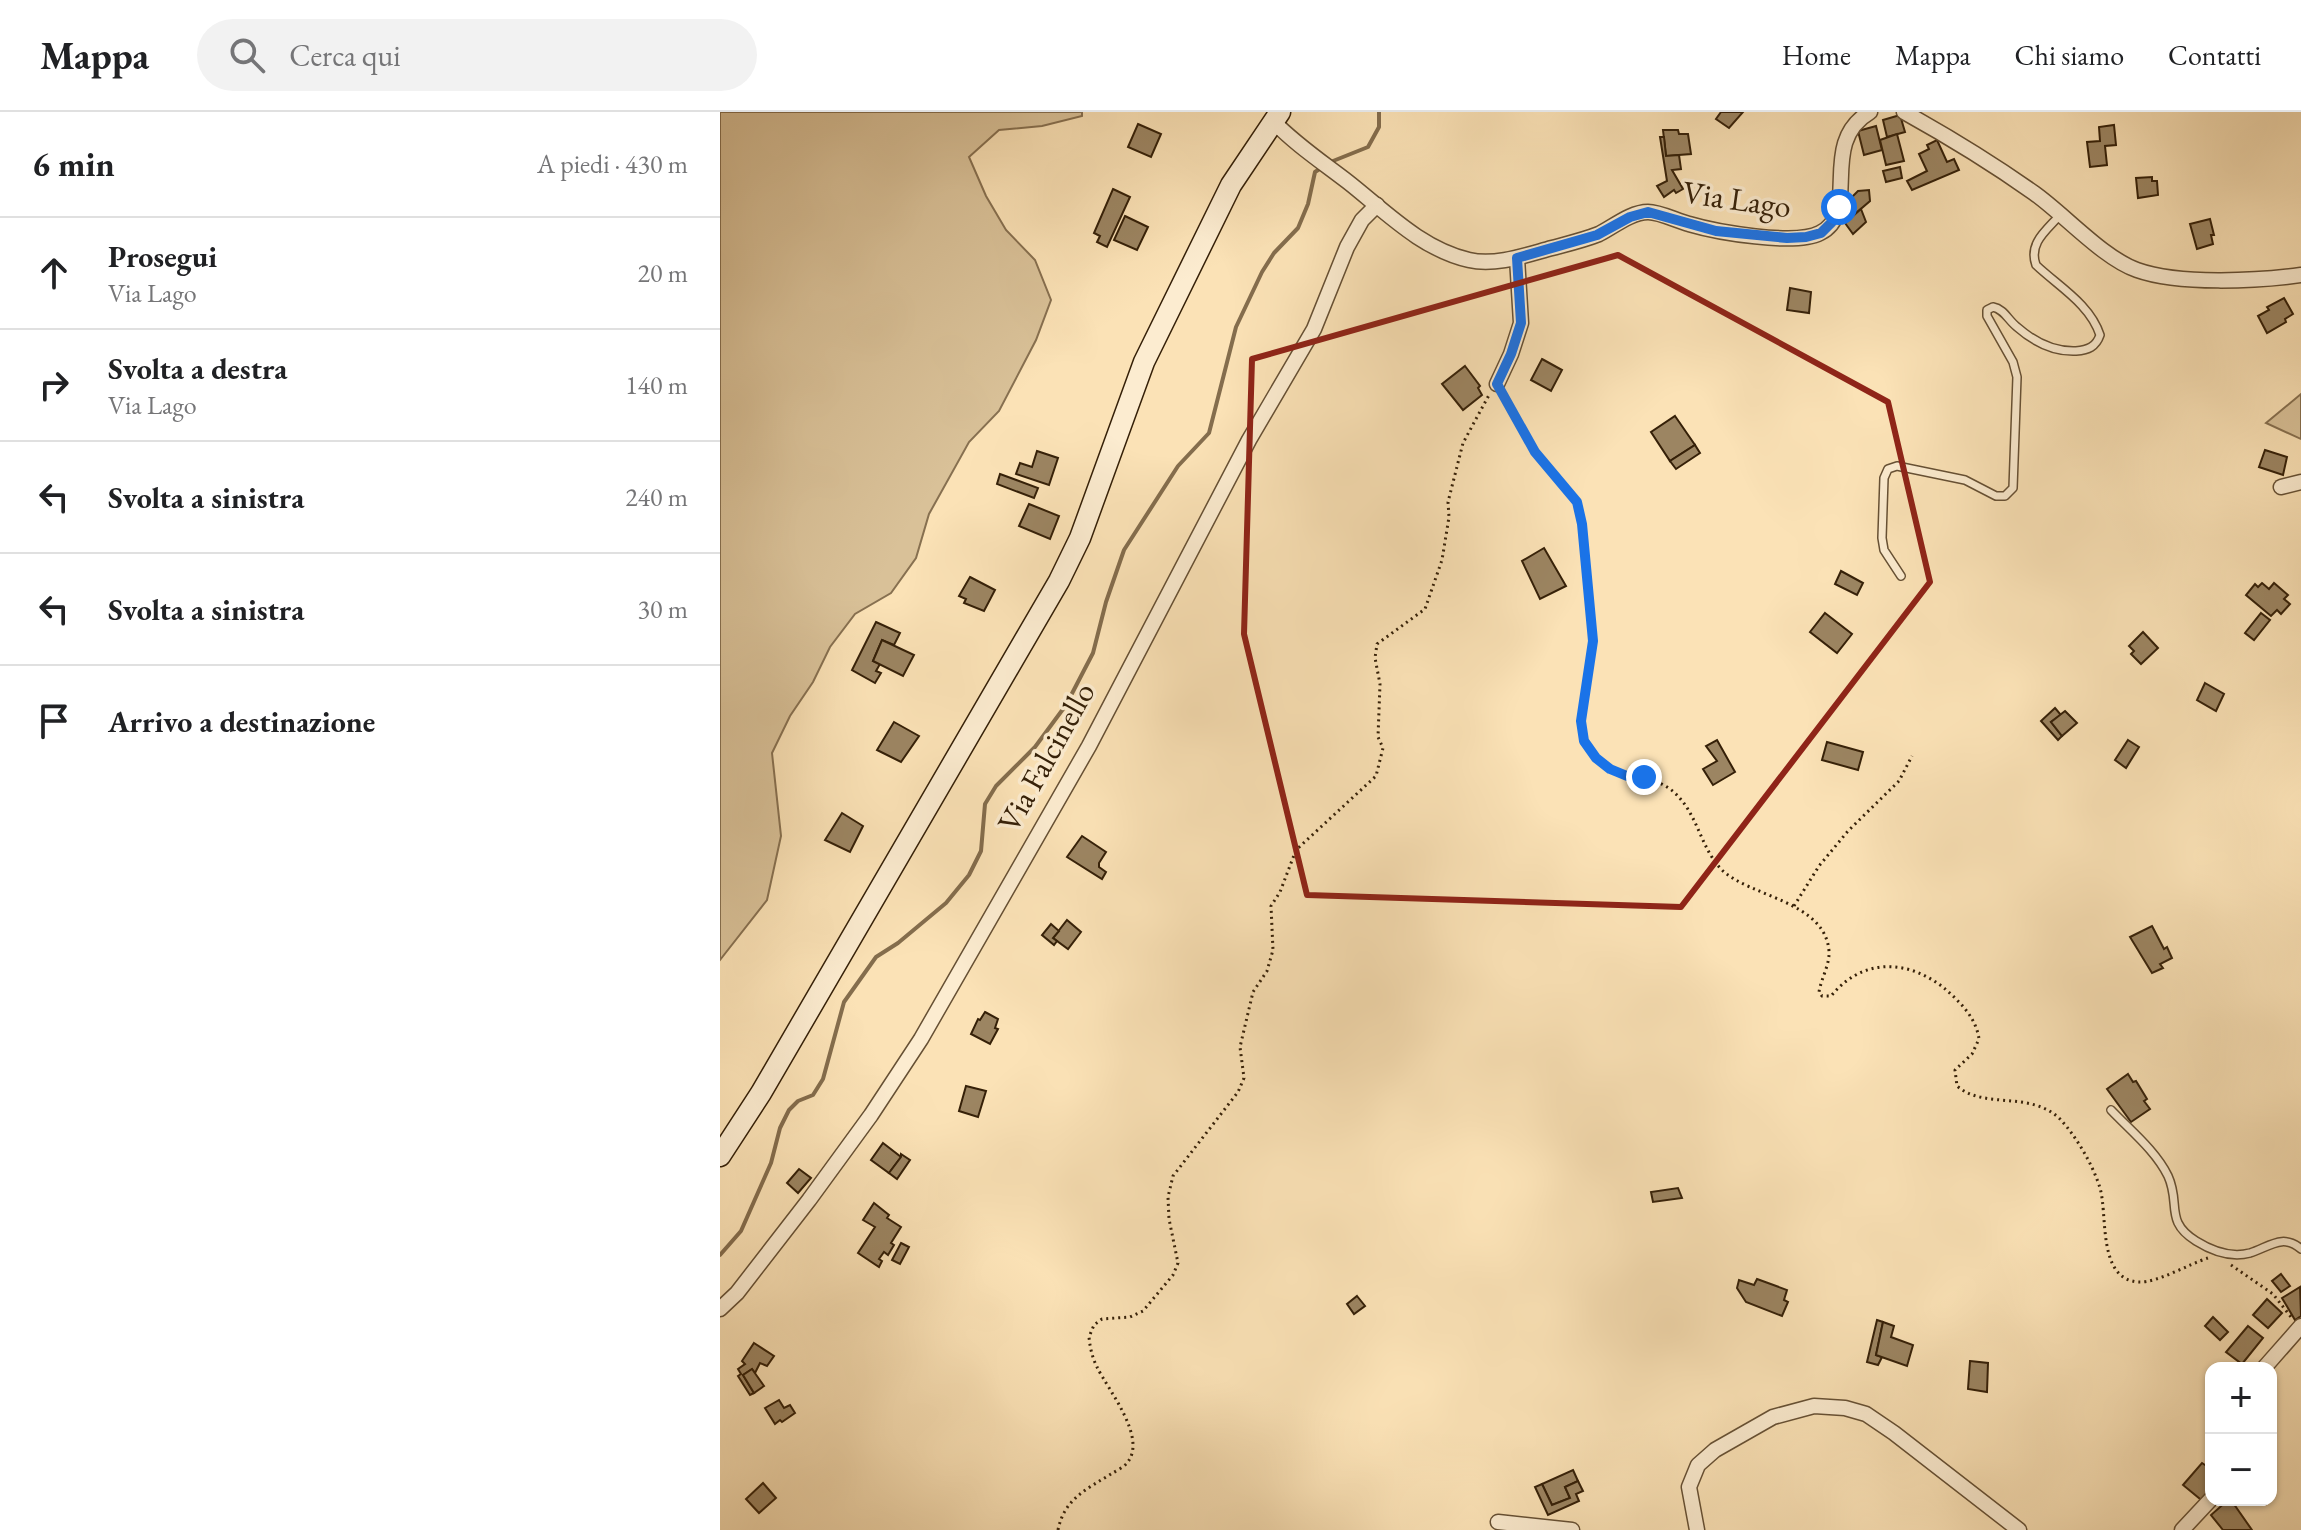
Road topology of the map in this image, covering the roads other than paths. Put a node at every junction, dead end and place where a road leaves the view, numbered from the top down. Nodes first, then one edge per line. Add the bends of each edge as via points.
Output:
1 (1870, 112) edge
2 (1904, 112) edge
3 (1279, 122) edge
4 (1372, 201) junction
5 (2062, 214) junction
6 (1517, 258) junction
7 (2301, 275) edge
8 (1497, 384) road end
9 (2301, 482) edge
10 (2281, 487) dead end
11 (1901, 576) dead end
12 (2111, 1110) dead end
13 (720, 1156) edge
14 (2301, 1249) edge
15 (720, 1309) edge
16 (2300, 1327) edge
17 (2269, 1362) edge
18 (2205, 1505) edge
19 (1498, 1522) dead end
20 (1572, 1530) edge
21 (1697, 1530) edge
22 (2019, 1530) edge
23 (2182, 1530) edge

1 - 6 street, Via Lago via 1859,119 1843,147 1839,207 1821,233 1787,238 1716,231 1648,212 1597,235
2 - 5 street
3 - 4 street, Via Lago
3 - 13 street via 1231,185 1144,362 1080,538 1059,581
4 - 6 street, Via Lago via 1414,235 1451,254 1488,262
4 - 15 street, Via Falcinello via 1314,329 1249,440 1089,746 921,1039 809,1200
5 - 7 street via 2137,270 2169,278 2260,280
5 - 11 lane via 2036,244 2034,258 2093,320 2098,341 2085,350 2050,348 1999,308 1987,310 2017,377 2013,488 1996,496 1965,480 1897,466 1888,469 1882,538
6 - 8 street via 1521,323
9 - 10 street
12 - 14 lane via 2159,1161 2169,1178 2178,1226 2194,1240 2231,1255 2278,1241
16 - 17 street
18 - 23 street
19 - 20 street
21 - 22 street via 1689,1487 1698,1465 1773,1417 1814,1406 1866,1414

